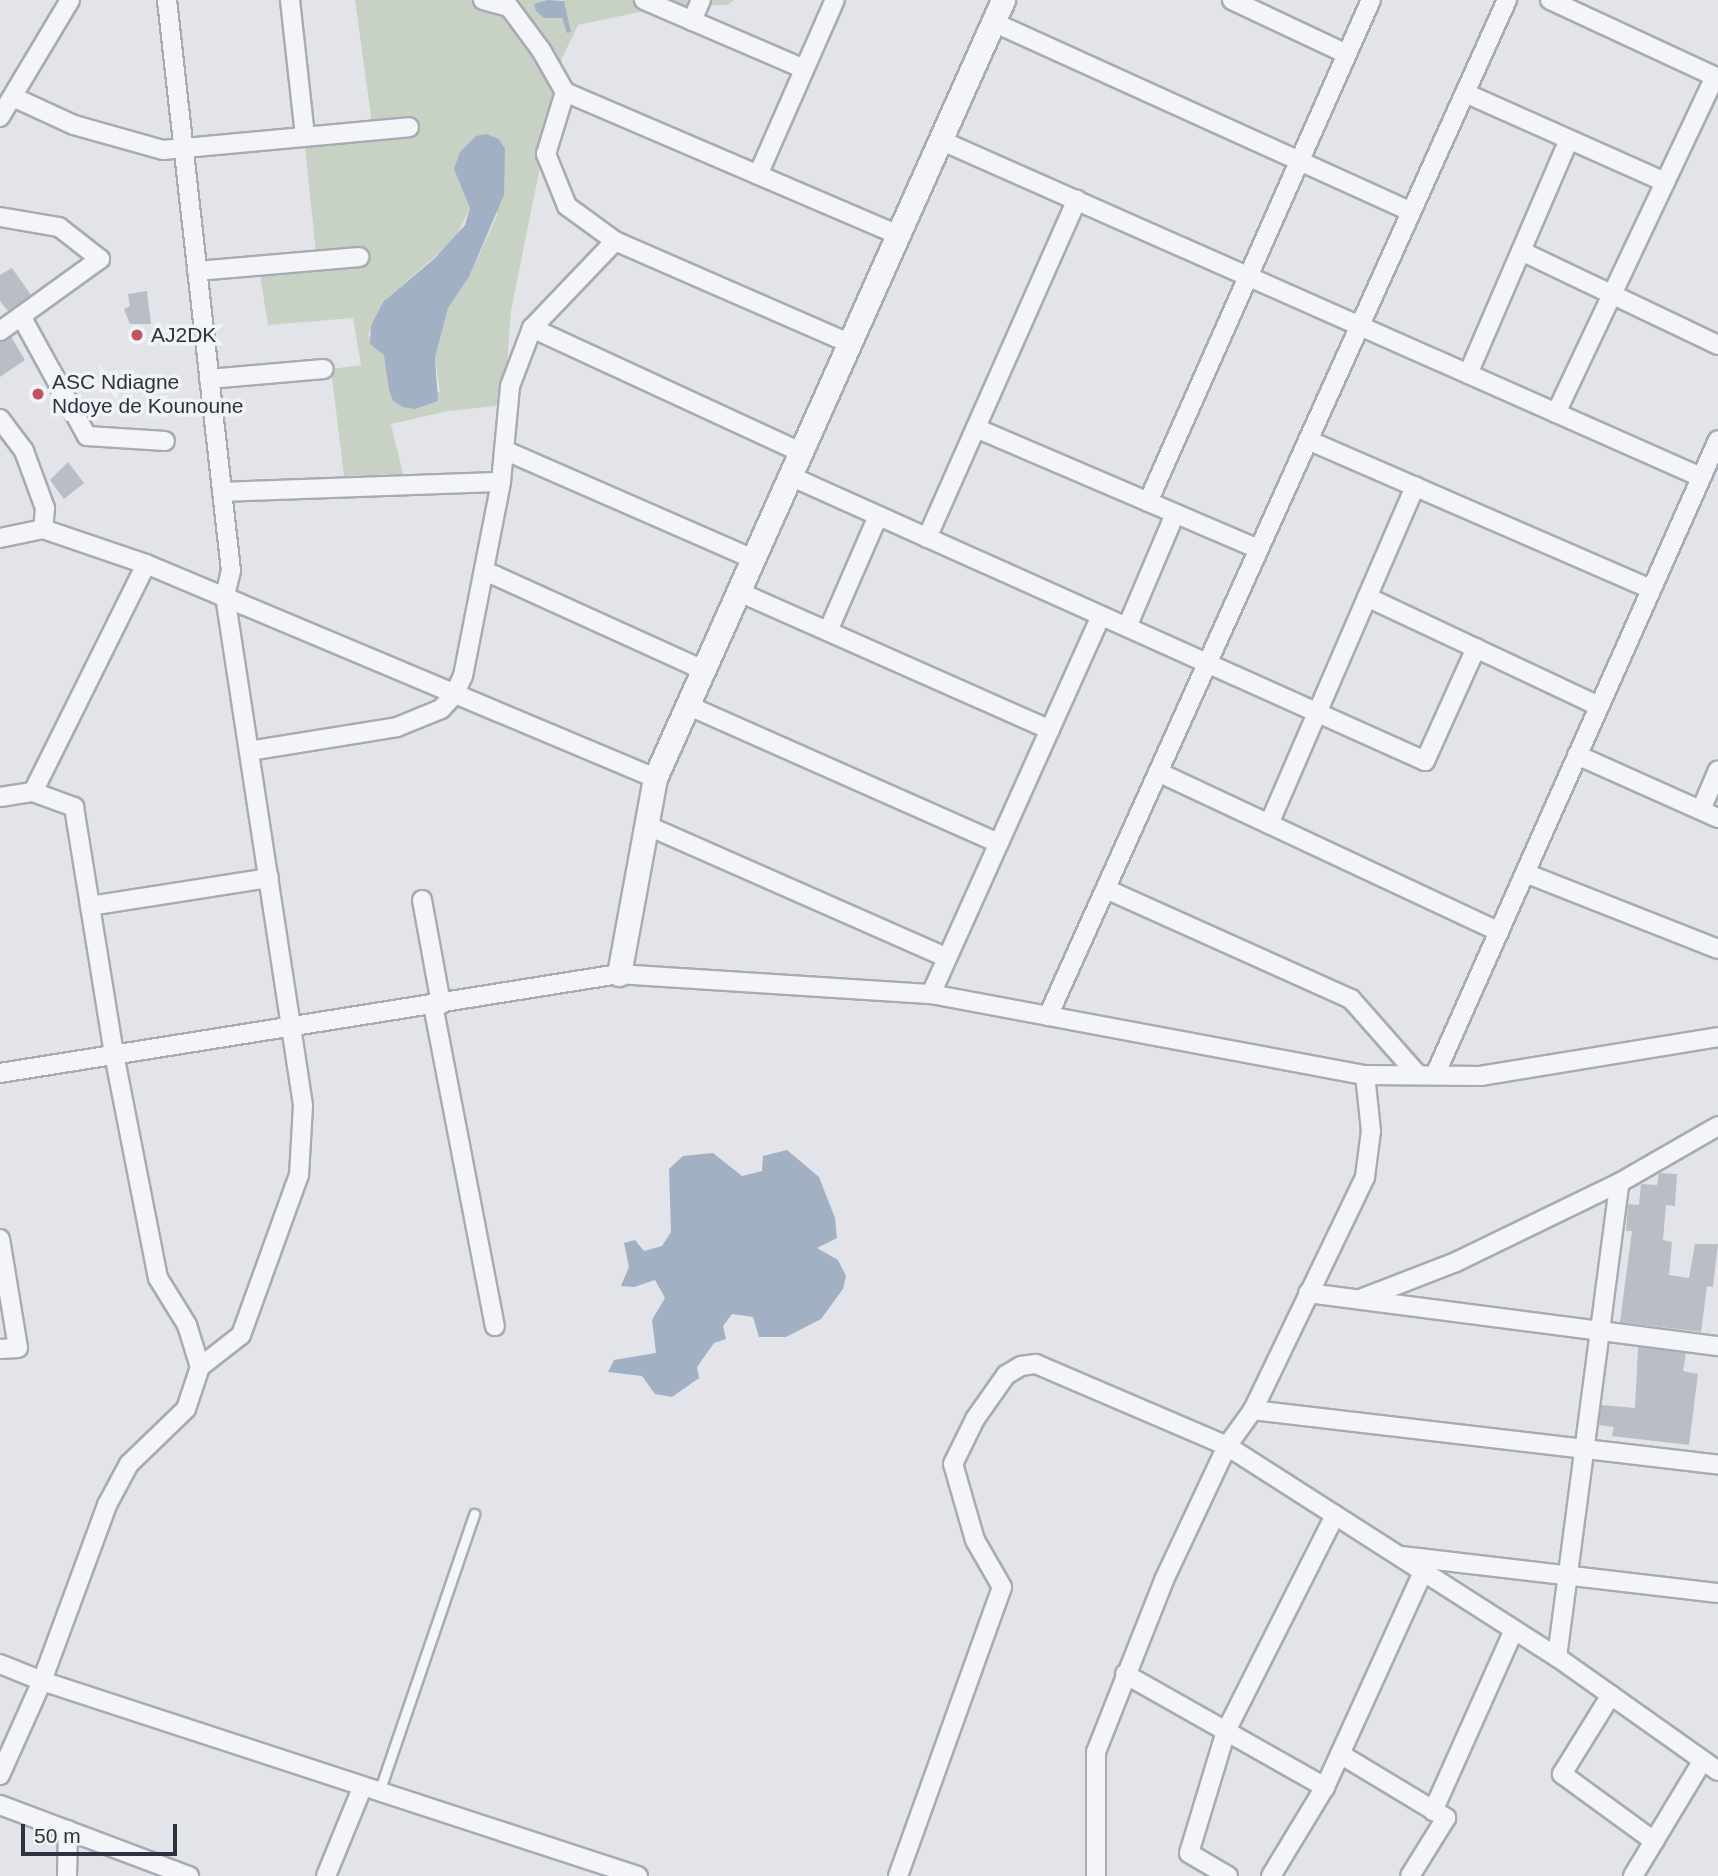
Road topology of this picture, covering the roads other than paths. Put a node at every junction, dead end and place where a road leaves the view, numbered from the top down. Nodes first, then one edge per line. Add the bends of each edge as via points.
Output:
1 (70, 0) edge
2 (167, 0) edge
3 (290, 0) edge
4 (483, 0) edge
5 (644, 0) edge
6 (701, 0) edge
7 (835, 0) edge
8 (1003, 0) edge
9 (1371, 0) edge
10 (1507, 0) edge
11 (1550, 0) edge
12 (1239, 2) edge
13 (505, 3) edge
14 (692, 20) junction
15 (993, 22) junction
16 (1347, 54) junction
17 (804, 69) junction
18 (1716, 78) edge
19 (565, 92) junction
20 (1465, 93) junction
21 (13, 97) junction
22 (0, 117) edge
23 (409, 127) dead end
24 (305, 136) junction
25 (1569, 139) junction
26 (940, 140) junction
27 (183, 148) junction
28 (1299, 161) junction
29 (758, 175) junction
30 (1665, 182) junction
31 (1077, 200) junction
32 (1411, 212) junction
33 (0, 217) edge
34 (898, 234) junction
35 (615, 241) junction
36 (1521, 251) junction
37 (359, 257) dead end
38 (197, 271) junction
39 (1248, 276) junction
40 (1612, 294) junction
41 (21, 316) junction
42 (1359, 326) junction
43 (532, 328) junction
44 (0, 331) edge
45 (849, 343) junction
46 (1718, 345) edge
47 (324, 369) dead end
48 (1468, 374) junction
49 (209, 379) junction
50 (1556, 413) junction
51 (0, 419) edge
52 (976, 428) junction
53 (1308, 440) junction
54 (1718, 440) edge
55 (165, 442) dead end
56 (504, 450) junction
57 (800, 452) junction
58 (790, 476) junction
59 (1701, 477) junction
60 (501, 482) junction
61 (1415, 486) junction
62 (222, 492) junction
63 (1148, 502) junction
64 (1175, 514) junction
65 (878, 516) junction
66 (43, 529) junction
67 (0, 538) edge
68 (927, 538) junction
69 (1258, 550) junction
70 (752, 559) junction
71 (146, 564) junction
72 (485, 570) junction
73 (1651, 589) junction
74 (739, 592) junction
75 (225, 596) junction
76 (1367, 597) junction
77 (1101, 616) junction
78 (1127, 628) junction
79 (828, 631) junction
80 (1476, 648) junction
81 (1207, 663) junction
82 (703, 670) junction
83 (454, 695) junction
84 (687, 705) junction
85 (1599, 706) junction
86 (1317, 712) junction
87 (1050, 730) junction
88 (249, 751) junction
89 (1577, 755) junction
90 (1718, 771) edge
91 (1158, 772) junction
92 (655, 778) junction
93 (33, 792) junction
94 (0, 797) edge
95 (1701, 810) junction
96 (1718, 818) edge
97 (1269, 824) junction
98 (646, 825) junction
99 (999, 844) junction
100 (1525, 873) junction
101 (269, 878) junction
102 (1106, 889) junction
103 (422, 900) dead end
104 (90, 906) junction
105 (1499, 932) junction
106 (1718, 949) edge
107 (947, 958) junction
108 (619, 974) junction
109 (931, 994) junction
110 (437, 1004) junction
111 (1048, 1016) junction
112 (293, 1026) junction
113 (1718, 1037) edge
114 (114, 1054) junction
115 (0, 1073) edge
116 (1365, 1075) junction
117 (1426, 1075) junction
118 (1718, 1126) edge
119 (1619, 1184) junction
120 (0, 1239) edge
121 (1308, 1293) junction
122 (1360, 1300) junction
123 (495, 1326) dead end
124 (1600, 1331) junction
125 (1718, 1346) edge
126 (0, 1349) edge
127 (200, 1367) junction
128 (1253, 1410) junction
129 (1227, 1446) junction
130 (1584, 1449) junction
131 (1718, 1465) edge
132 (474, 1514) dead end
133 (1335, 1515) junction
134 (1398, 1556) junction
135 (1423, 1572) junction
136 (1567, 1575) junction
137 (1718, 1593) edge
138 (1514, 1630) junction
139 (1557, 1657) junction
140 (0, 1658) edge
141 (0, 1664) edge
142 (1125, 1674) junction
143 (42, 1681) junction
144 (1611, 1695) junction
145 (1226, 1731) junction
146 (1340, 1755) junction
147 (1711, 1765) edge
148 (0, 1775) edge
149 (1325, 1787) junction
150 (371, 1789) junction
151 (0, 1805) edge
152 (1433, 1811) junction
153 (68, 1830) junction
154 (1654, 1842) junction
155 (617, 1873) edge
156 (67, 1876) edge
157 (189, 1876) edge
158 (326, 1876) edge
159 (638, 1876) edge
160 (898, 1876) edge
161 (1096, 1876) edge
162 (1228, 1876) edge
163 (1271, 1876) edge
164 (1410, 1876) edge
165 (1633, 1876) edge

1 - 21 street
2 - 27 street
3 - 24 street
4 - 13 street
5 - 14 street
6 - 14 street
7 - 17 street
8 - 15 street
9 - 16 street
10 - 20 street
11 - 18 street
12 - 16 street
13 - 19 street via 541,50
14 - 17 street
15 - 26 street
15 - 28 street
16 - 28 street
17 - 29 street
18 - 30 street
19 - 29 street
19 - 35 street via 549,131 546,154 550,172 567,206
20 - 25 street
20 - 32 street
21 - 22 street
21 - 27 street via 87,129 151,147
23 - 24 street
24 - 27 street
25 - 30 street
25 - 36 street
26 - 31 street
26 - 34 street
27 - 38 street
28 - 32 street
28 - 39 street
29 - 34 street
30 - 40 street
31 - 39 street
31 - 52 street
32 - 42 street
33 - 41 street via 60,227 100,259
34 - 45 street
35 - 43 street
35 - 45 street
36 - 40 street
36 - 48 street
37 - 38 street
38 - 49 street
39 - 42 street
39 - 63 street
40 - 46 street
40 - 50 street
41 - 44 street
41 - 55 street via 87,436
42 - 48 street
42 - 53 street
43 - 56 street via 510,386
43 - 57 street
45 - 57 street
47 - 49 street
48 - 50 street
49 - 62 street
50 - 59 street
51 - 66 street via 24,451 45,508
52 - 63 street
52 - 68 street
53 - 61 street
53 - 69 street
54 - 59 street
56 - 60 street
56 - 70 street
57 - 58 street
58 - 65 street
58 - 70 street
59 - 73 street
60 - 62 street
60 - 72 street
61 - 73 street
61 - 76 street
62 - 75 street via 231,571
63 - 64 street
64 - 69 street
64 - 78 street
65 - 68 street
65 - 79 street
66 - 67 street
66 - 71 street
68 - 77 street
69 - 81 street
70 - 74 street
71 - 75 street
71 - 93 street
72 - 82 street
72 - 83 street via 463,676
73 - 85 street
74 - 79 street
74 - 82 street
75 - 83 street
75 - 88 street
76 - 80 street
76 - 86 street
77 - 78 street
77 - 87 street
78 - 81 street
79 - 87 street
80 - 85 street
80 - 86 street via 1424,761
81 - 86 street
81 - 91 street
82 - 84 street
83 - 88 street via 441,709 421,719 375,733
83 - 92 street
84 - 92 street
84 - 99 street
85 - 89 street
86 - 97 street
87 - 99 street
88 - 101 street
89 - 95 street
89 - 100 street
90 - 95 street
91 - 97 street
91 - 102 street
92 - 98 street
93 - 94 street
93 - 104 street via 74,807
95 - 96 street
97 - 105 street
98 - 107 street
98 - 108 street
99 - 107 street
100 - 105 street
100 - 106 street
101 - 104 street
101 - 112 street
102 - 111 street
102 - 117 street via 1350,999
103 - 110 street
104 - 114 street
105 - 117 street
107 - 109 street
108 - 109 street
108 - 110 street
109 - 111 street
110 - 112 street
110 - 123 street
111 - 116 street
112 - 114 street
112 - 127 street via 303,1105 299,1175 241,1335
113 - 117 street via 1480,1076
114 - 115 street
114 - 127 street via 158,1278 187,1325
116 - 117 street
116 - 121 street via 1371,1131 1365,1177
118 - 119 street
119 - 122 street via 1456,1262
119 - 124 street
120 - 126 street via 18,1348
121 - 122 street
121 - 128 street
122 - 124 street
124 - 125 street
124 - 130 street
127 - 143 street via 186,1409 129,1464 107,1505
128 - 129 street
128 - 130 street
129 - 133 street
129 - 142 street
129 - 160 street via 1036,1364 1006,1375 975,1419 953,1464 975,1540 1002,1587
130 - 131 street
130 - 136 street
132 - 150 lane
133 - 134 street
133 - 145 street
134 - 135 street
134 - 136 street
135 - 138 street
135 - 146 street
136 - 137 street
136 - 139 street
138 - 139 street
138 - 152 street
139 - 144 street
140 - 141 street
141 - 143 street
142 - 145 street
142 - 161 street via 1096,1752
143 - 148 street
143 - 150 street
144 - 147 street
144 - 154 street via 1562,1774
145 - 149 street
145 - 162 street via 1189,1853
146 - 149 street
146 - 152 street
147 - 154 street
149 - 163 street
150 - 155 street
150 - 158 street
151 - 153 street
152 - 164 street via 1446,1818
153 - 156 street
153 - 157 street
154 - 165 street
155 - 159 street

